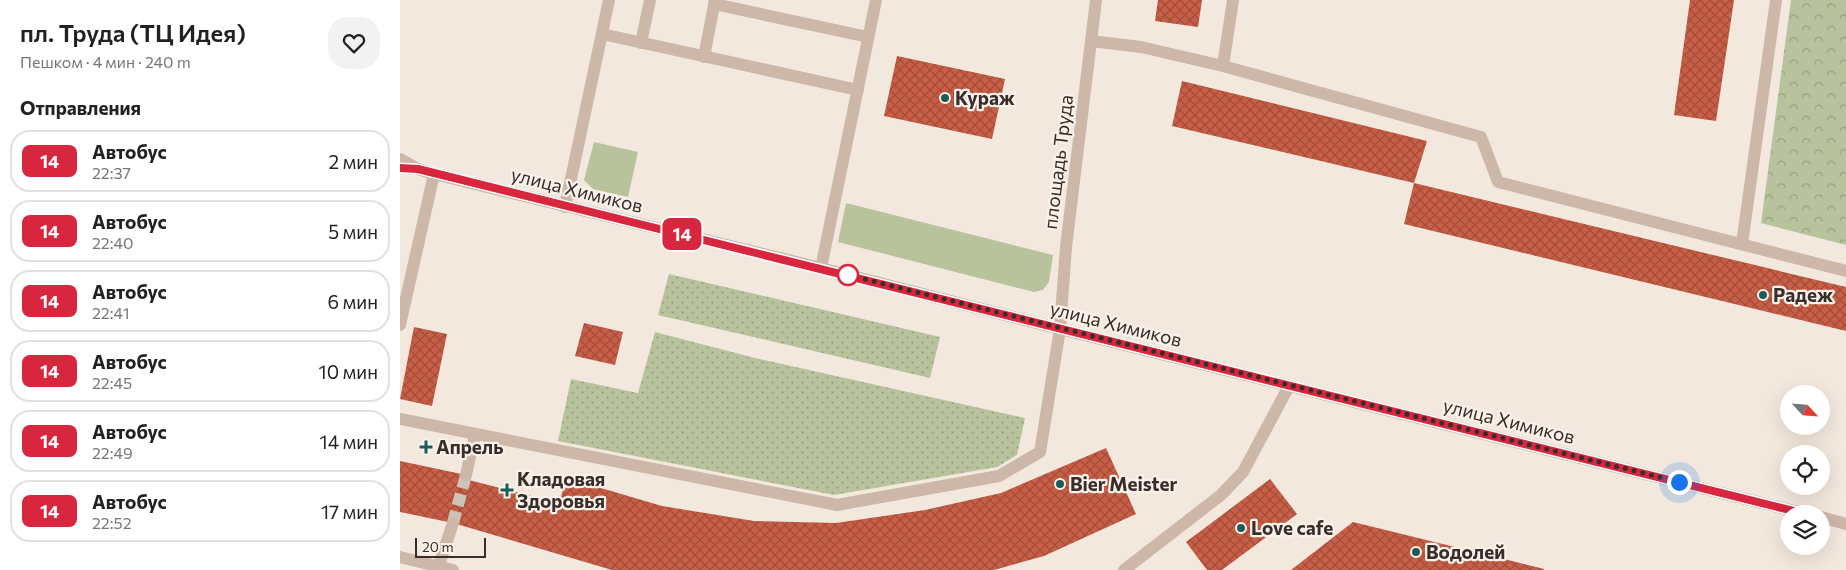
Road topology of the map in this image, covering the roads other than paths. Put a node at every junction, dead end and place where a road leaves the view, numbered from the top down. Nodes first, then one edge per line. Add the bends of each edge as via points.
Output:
1 (609, 0) edge
2 (650, 0) edge
3 (876, 0) edge
4 (1096, 0) edge
5 (1233, 0) edge
6 (1776, 0) edge
7 (715, 2) edge
8 (602, 34) junction
9 (868, 36) junction
10 (1091, 41) junction
11 (641, 42) junction
12 (704, 56) junction
13 (1223, 66) junction
14 (858, 90) junction
15 (400, 159) edge
16 (400, 168) edge
17 (418, 169) junction
18 (434, 174) junction
19 (565, 207) junction
20 (1742, 244) junction
21 (821, 268) junction
22 (1846, 271) edge
23 (400, 325) edge
24 (1060, 329) junction
25 (1290, 386) junction
26 (400, 419) edge
27 (475, 435) junction
28 (466, 476) tunnel mouth
29 (1780, 508) edge
30 (1830, 520) edge
31 (453, 523) tunnel mouth
32 (1846, 524) edge
33 (400, 557) edge
34 (439, 565) junction
35 (453, 570) edge
36 (1124, 570) edge

1 - 8 street
2 - 11 street
3 - 9 street
4 - 10 street, площадь Труда
5 - 13 street
6 - 20 street
7 - 9 street
7 - 12 street
8 - 11 street
8 - 19 street
9 - 14 street
10 - 13 street via 1141,47
10 - 24 street, площадь Труда via 1066,247
11 - 12 street
12 - 14 street
13 - 20 street via 1481,137 1498,182
14 - 21 street
15 - 17 street, улица Химиков
16 - 17 street, улица Химиков
17 - 18 street, улица Химиков
18 - 19 street, улица Химиков
18 - 23 street
19 - 21 street, улица Химиков
20 - 22 street
21 - 24 street, улица Химиков
24 - 25 street, улица Химиков
24 - 27 street, площадь Труда via 1040,452 990,478 837,505
25 - 29 street, улица Химиков
25 - 36 street via 1243,472 1221,495
26 - 27 street
27 - 28 street
30 - 32 street
31 - 34 street
33 - 34 street
34 - 35 street

